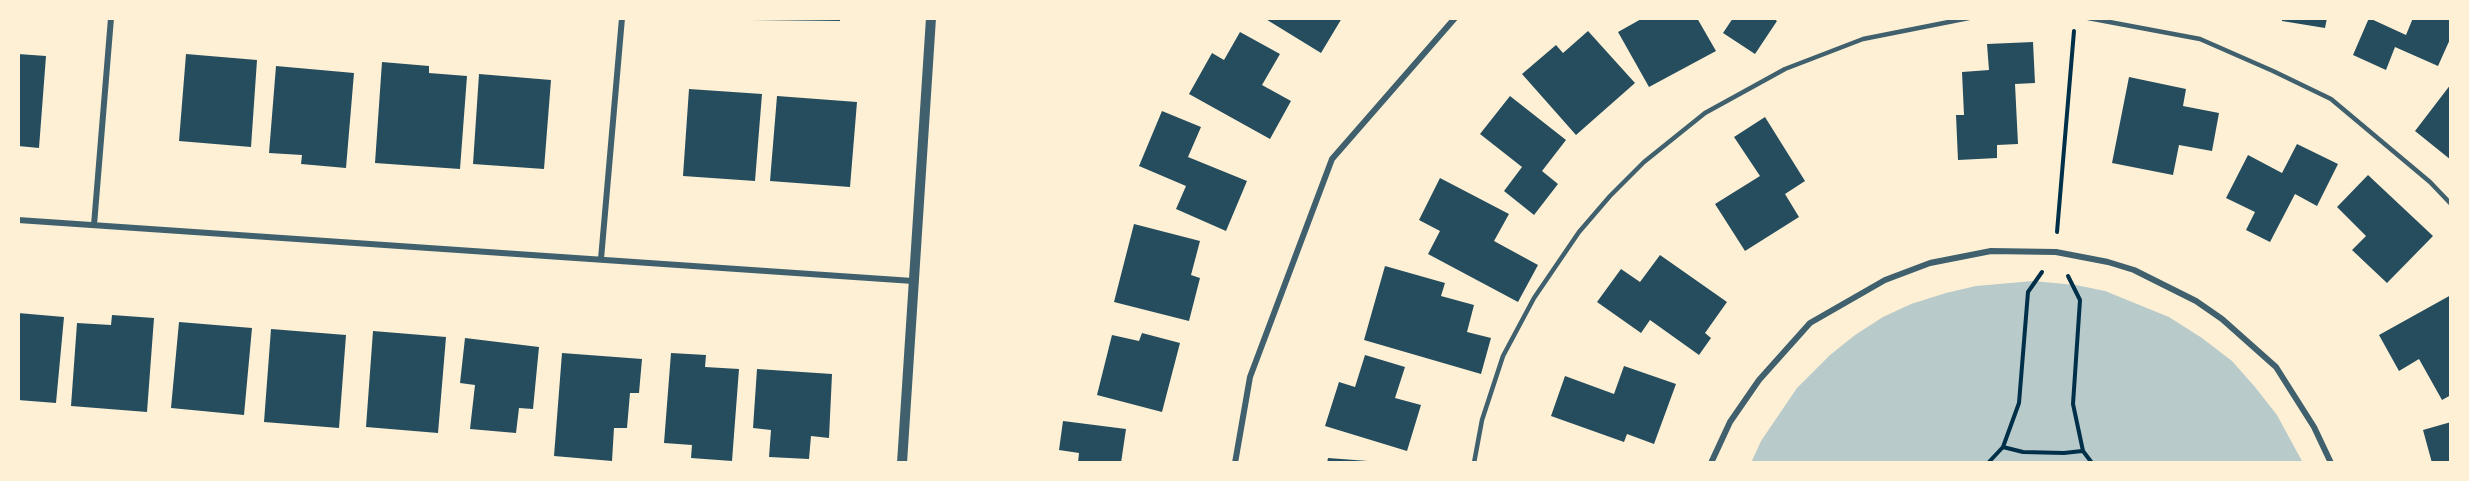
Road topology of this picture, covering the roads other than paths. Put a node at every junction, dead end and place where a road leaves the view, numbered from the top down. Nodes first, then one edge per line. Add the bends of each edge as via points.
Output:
1 (111, 18) edge
2 (622, 18) edge
3 (932, 18) edge
4 (1455, 18) edge
5 (1969, 18) edge
6 (2088, 18) edge
7 (2451, 204) edge
8 (18, 220) edge
9 (94, 225) junction
10 (601, 259) junction
11 (913, 281) junction
12 (902, 463) edge
13 (1236, 463) edge
14 (1473, 463) edge
15 (1711, 463) edge
16 (2331, 463) edge

1 - 9 street
2 - 10 street
3 - 11 street
4 - 13 street via 1332,159 1250,378
5 - 14 lane via 1863,39 1785,69 1706,113 1644,162 1579,232 1534,298 1503,356
6 - 7 lane via 2200,39 2331,99
8 - 9 street
9 - 10 street
10 - 11 street
11 - 12 street
15 - 16 street via 1730,422 1766,371 1810,323 1885,280 1930,263 1991,251 2056,252 2108,262 2134,270 2196,301 2222,318 2276,367 2314,427

